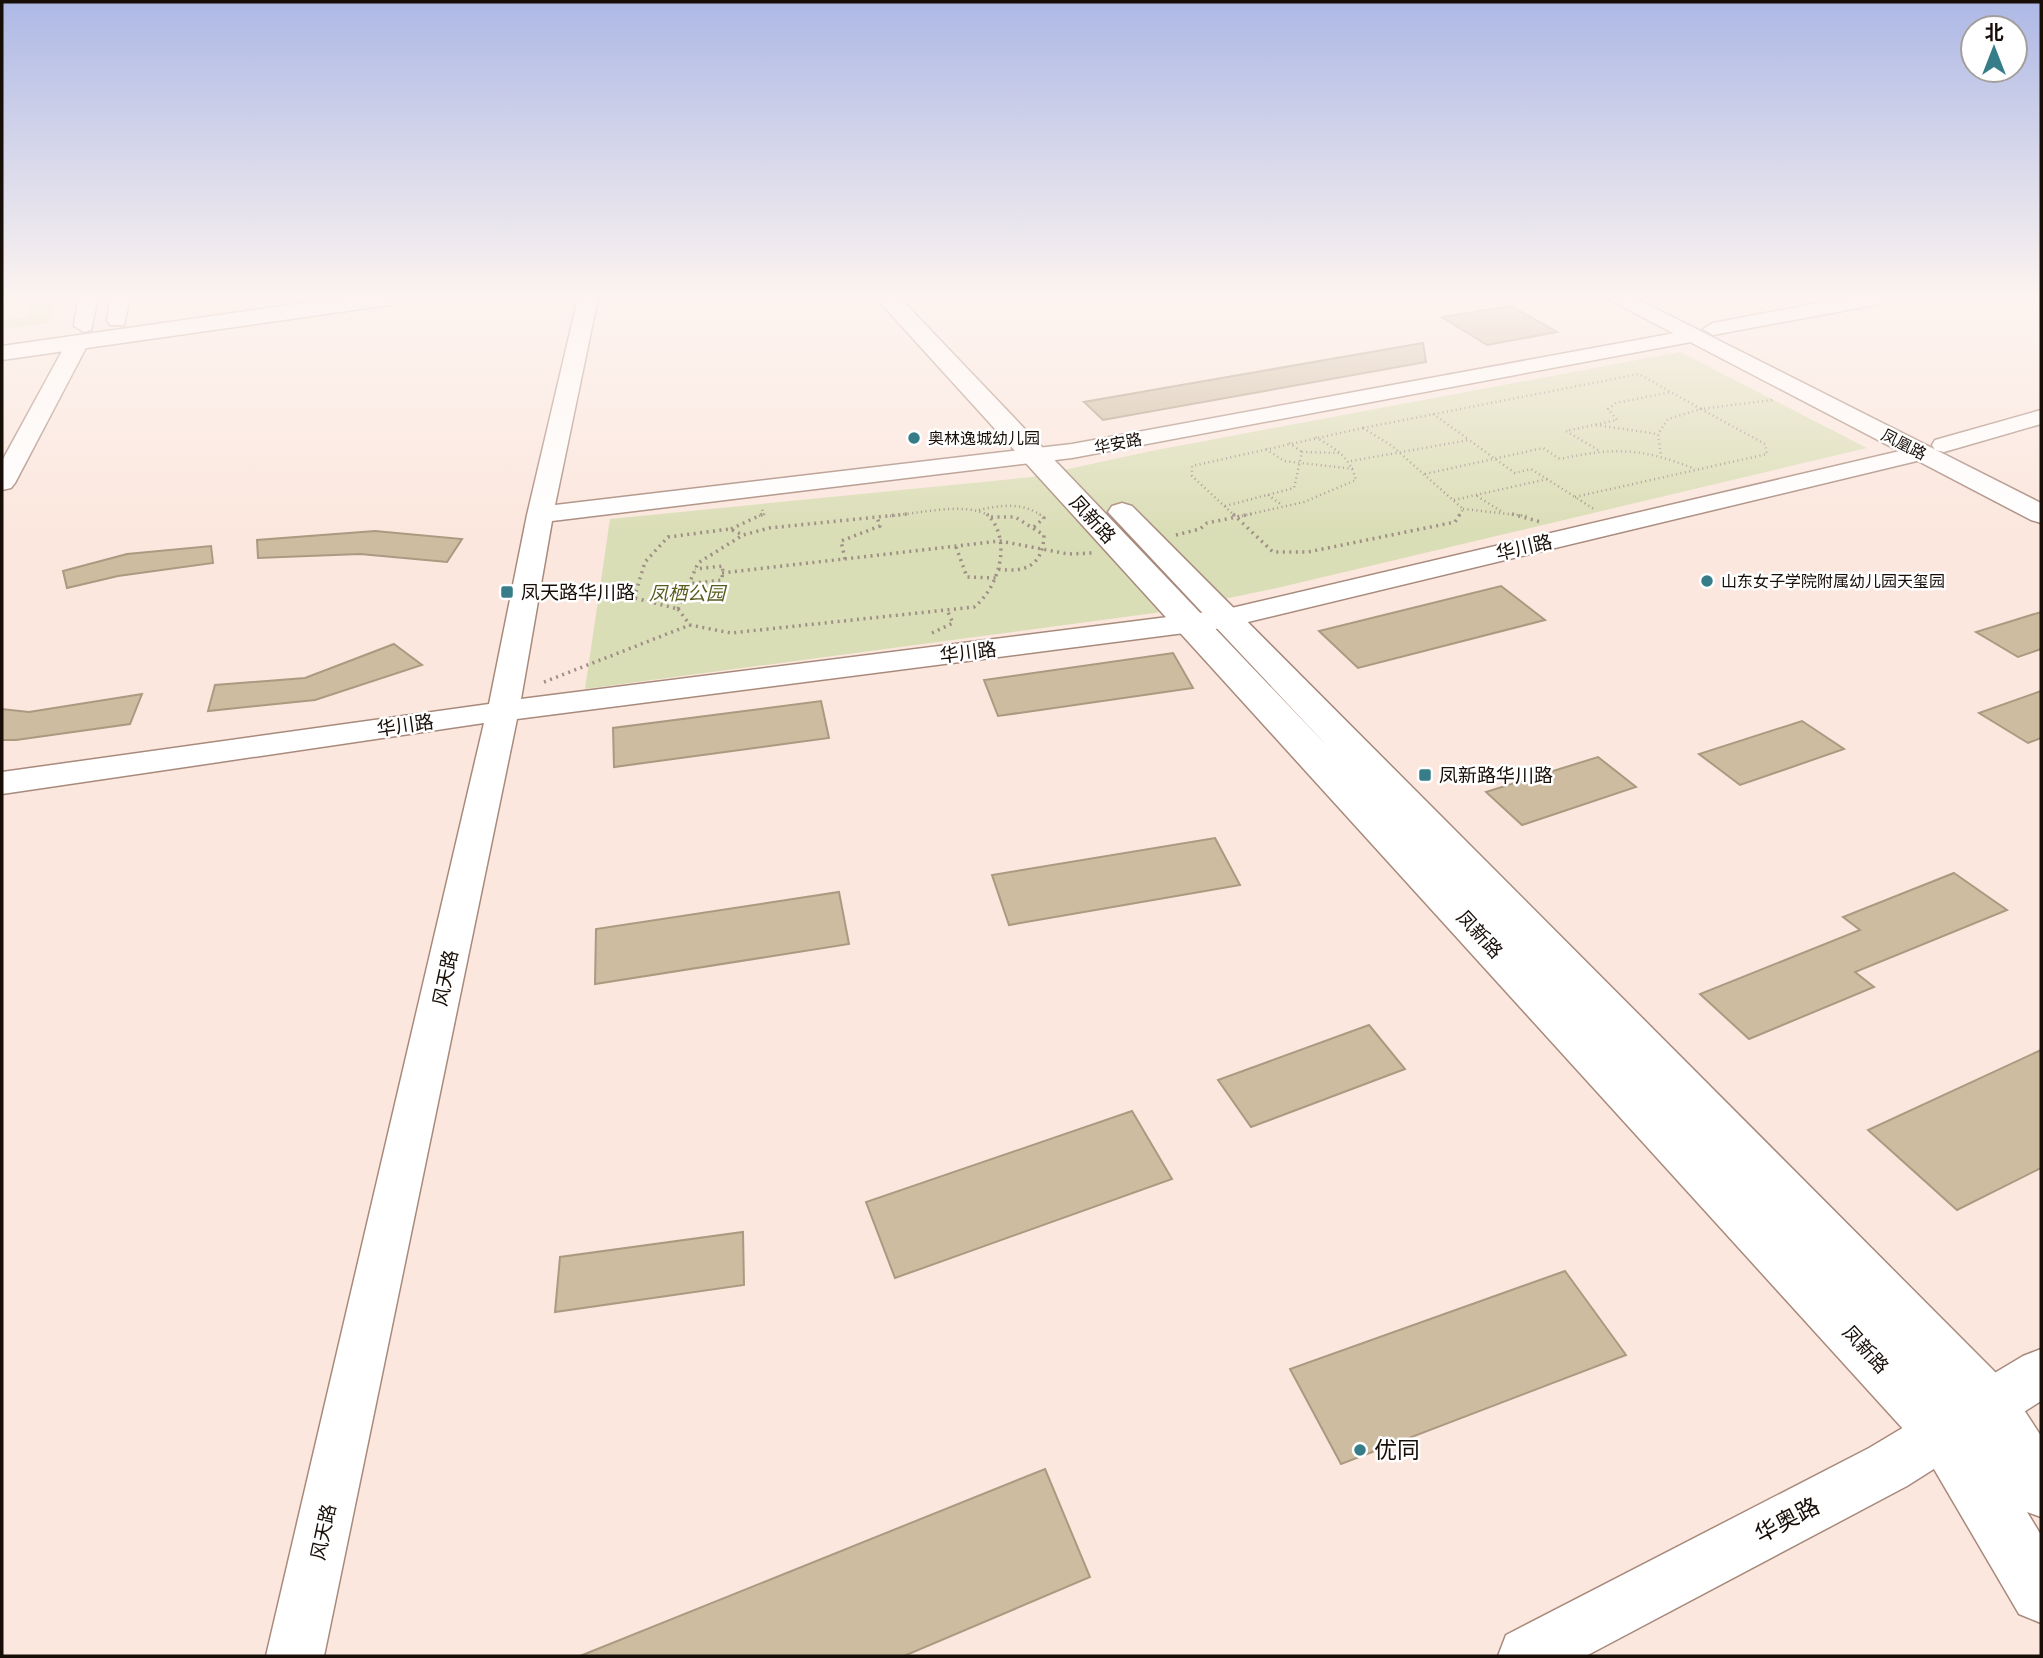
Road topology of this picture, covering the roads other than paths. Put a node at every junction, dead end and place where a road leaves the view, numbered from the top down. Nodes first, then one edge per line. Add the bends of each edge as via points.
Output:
1 (59, 375) edge
2 (571, 375) edge
3 (967, 375) edge
4 (981, 375) edge
5 (1473, 375) edge
6 (1774, 375) edge
7 (1786, 375) edge
8 (2041, 417) edge
9 (1932, 449) junction
10 (1049, 454) junction
11 (2, 483) edge
12 (2041, 493) edge
13 (2041, 514) edge
14 (540, 515) junction
15 (1208, 621) junction
16 (503, 711) junction
17 (2, 783) edge
18 (2041, 1373) edge
19 (1987, 1403) junction
20 (1944, 1432) junction
21 (2041, 1488) edge
22 (2041, 1592) edge
23 (295, 1656) edge
24 (1527, 1656) edge

1 - 11 street
2 - 14 street, 风天路
3 - 10 main road, 凤新路
4 - 10 main road
5 - 10 street, 华安路
6 - 9 main road, 凤凰路 via 1807,395
7 - 9 main road, 凤凰路
8 - 9 street, 华川路
9 - 12 main road, 凤凰路
9 - 13 main road, 凤凰路
9 - 15 street, 华川路
10 - 14 street, 华安路
10 - 15 main road, 凤新路
14 - 16 street, 风天路
15 - 16 street, 华川路
15 - 19 main road
15 - 20 main road, 凤新路
16 - 17 street, 华川路
16 - 23 street, 风天路
18 - 19 street, 华奥路
19 - 20 street, 华奥路
19 - 21 main road
20 - 22 main road, 凤新路
20 - 24 street, 华奥路

